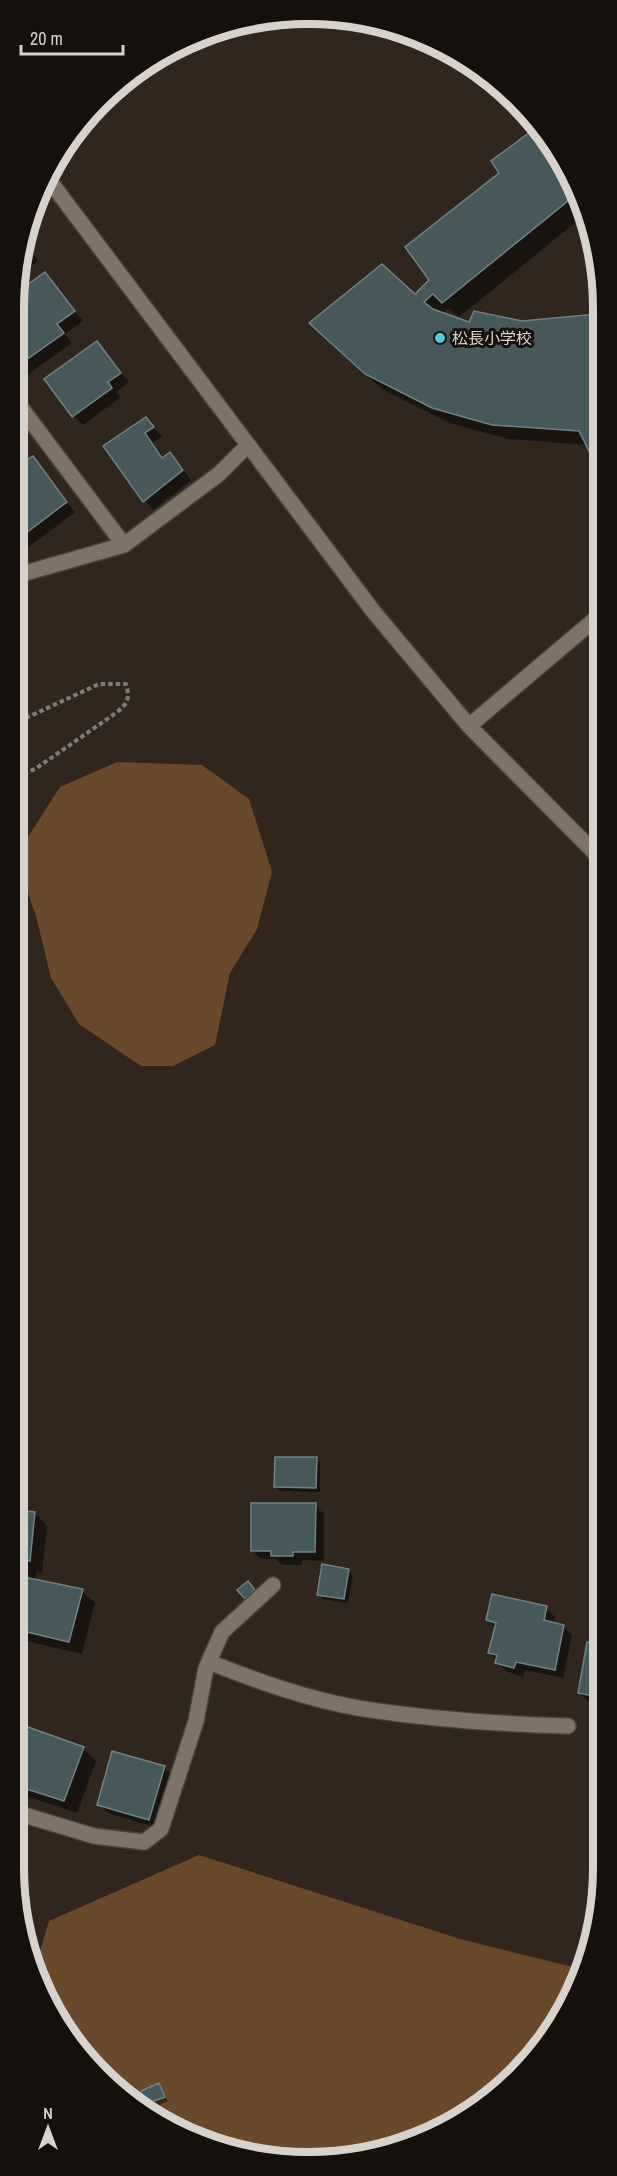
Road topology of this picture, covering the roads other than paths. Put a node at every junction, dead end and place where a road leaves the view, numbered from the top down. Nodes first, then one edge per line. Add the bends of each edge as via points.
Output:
1 (52, 185) edge
2 (24, 412) edge
3 (247, 446) junction
4 (124, 545) junction
5 (24, 573) edge
6 (593, 621) edge
7 (470, 726) junction
8 (593, 851) edge
9 (273, 1585) dead end
10 (209, 1662) junction
11 (568, 1726) dead end
12 (24, 1815) edge

1 - 3 street
2 - 4 street
3 - 4 street via 219,474
3 - 7 street via 374,611
4 - 5 street
6 - 7 street
7 - 8 street
9 - 10 street via 222,1632
10 - 11 street via 266,1684 357,1707 505,1724
10 - 12 street via 196,1720 161,1829 144,1842 94,1836

